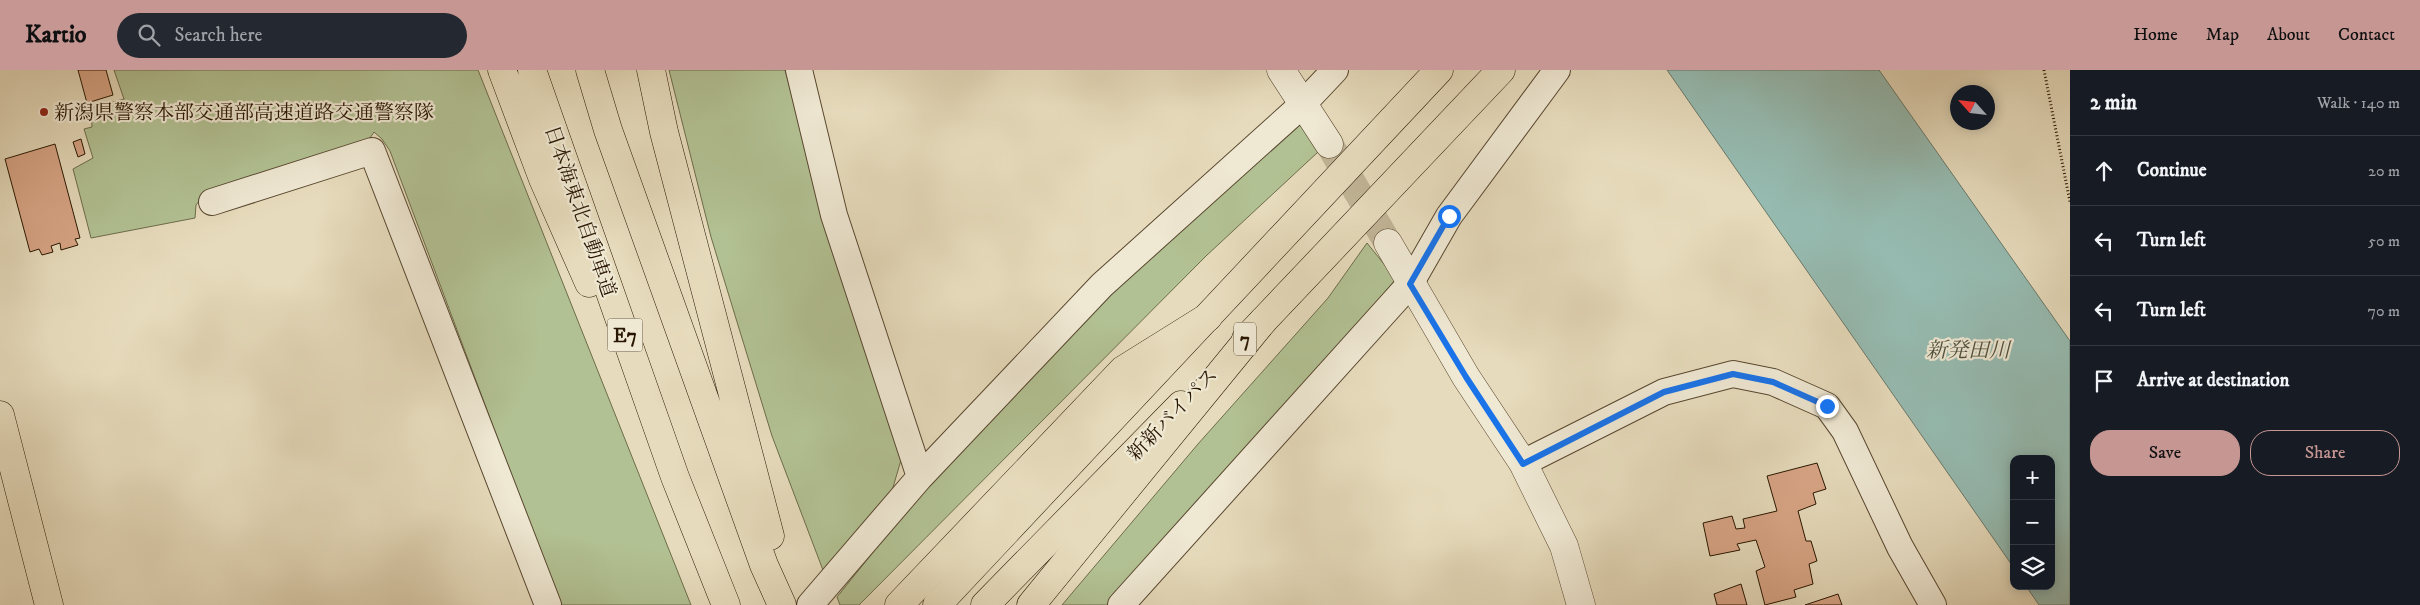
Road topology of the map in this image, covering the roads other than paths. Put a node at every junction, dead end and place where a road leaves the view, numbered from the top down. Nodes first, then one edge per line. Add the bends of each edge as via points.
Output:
1 (502, 70) edge
2 (532, 70) edge
3 (590, 70) edge
4 (651, 70) edge
5 (798, 70) edge
6 (1281, 70) edge
7 (1335, 70) edge
8 (1439, 70) edge
9 (1501, 70) edge
10 (1557, 70) edge
11 (1302, 105) junction
12 (1329, 144) tunnel mouth
13 (212, 202) dead end
14 (1388, 243) tunnel mouth
15 (1410, 284) junction
16 (1208, 317) junction
17 (1263, 321) junction
18 (0, 415) edge
19 (1523, 464) junction
20 (675, 477) junction
21 (920, 477) junction
22 (35, 551) junction
23 (769, 559) junction
24 (725, 601) edge
25 (49, 605) edge
26 (61, 605) edge
27 (548, 605) edge
28 (782, 605) edge
29 (791, 605) edge
30 (810, 605) edge
31 (899, 605) edge
32 (937, 605) edge
33 (985, 605) edge
34 (1031, 605) edge
35 (1121, 605) edge
36 (1581, 605) edge
37 (1933, 605) edge

1 - 20 highway via 543,179
2 - 20 highway, 日本海東北自動車道 / E7
3 - 23 highway via 608,130
4 - 23 highway
5 - 21 street via 834,215
6 - 11 street
7 - 11 street
8 - 16 highway, 新新バイパス / 7
9 - 17 highway, 新新バイパス / 7
10 - 15 street via 1449,216
11 - 12 street
11 - 21 street via 1102,285
13 - 27 street via 372,151
14 - 15 street
15 - 19 street
15 - 35 street
16 - 31 highway via 1123,370
16 - 32 highway, 新新バイパス / 7
17 - 33 highway, 新新バイパス / 7
17 - 34 highway
18 - 22 highway
19 - 36 street via 1564,546
19 - 37 street via 1664,392 1733,374 1773,382 1827,406 1841,425 1900,547
20 - 24 highway, 日本海東北自動車道 / E7
21 - 30 street
22 - 25 highway
22 - 26 highway
23 - 28 highway
23 - 29 highway

